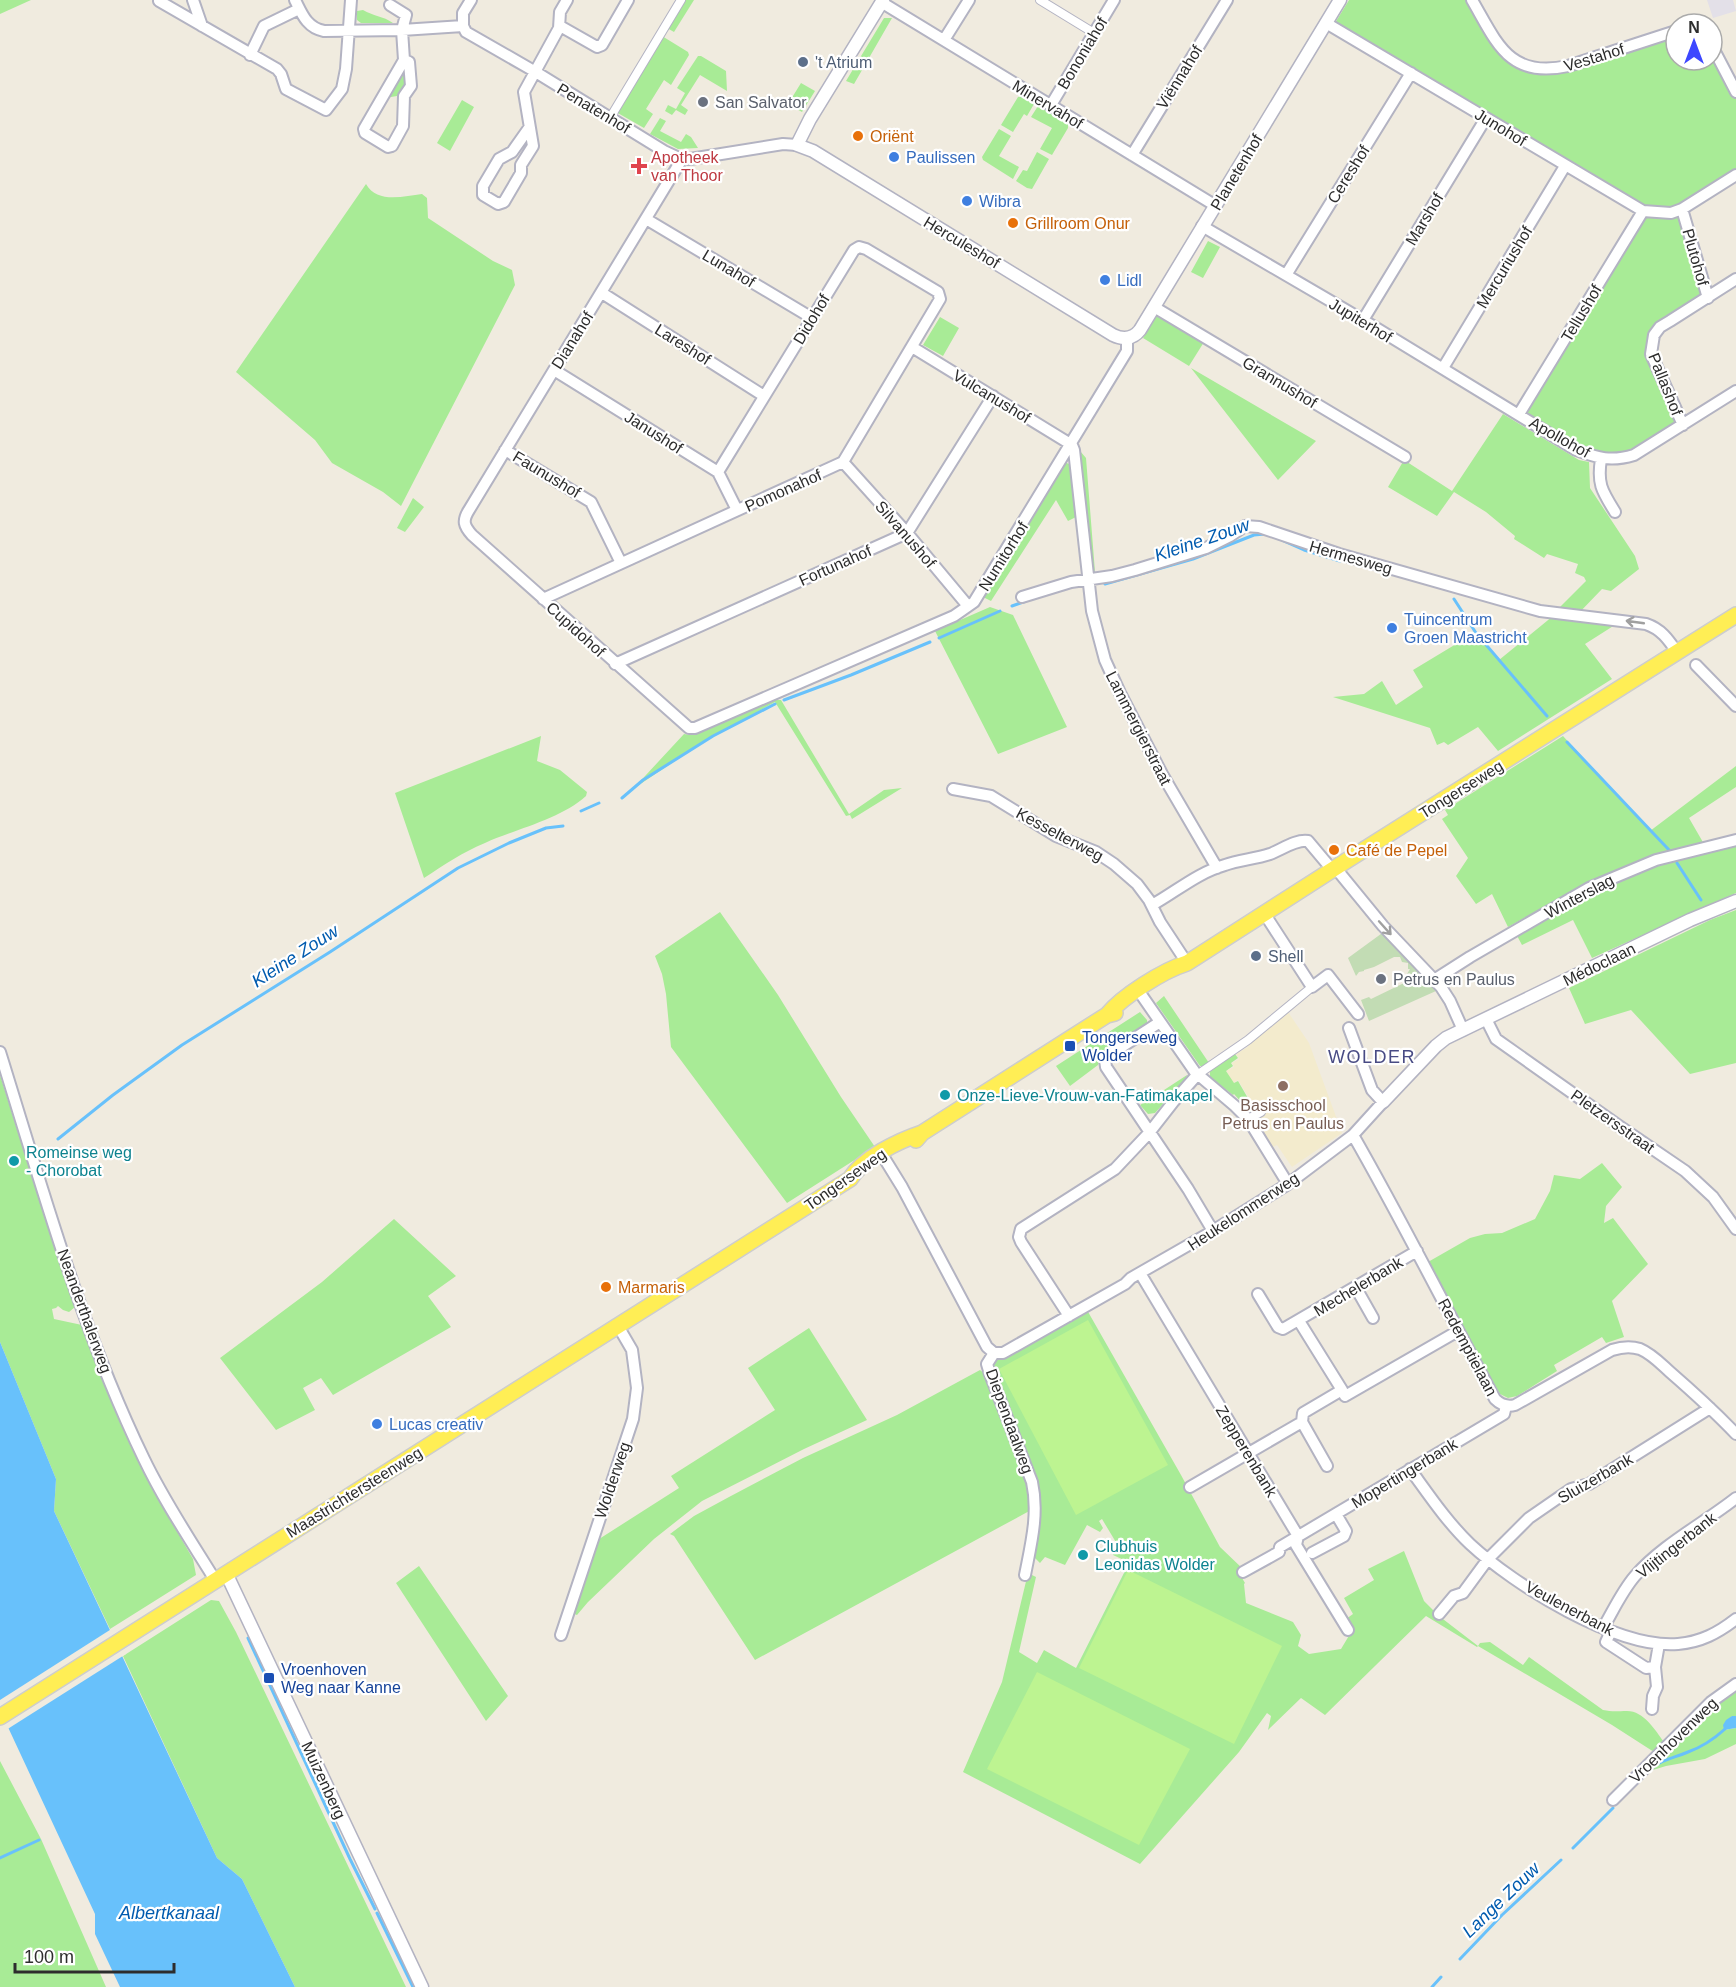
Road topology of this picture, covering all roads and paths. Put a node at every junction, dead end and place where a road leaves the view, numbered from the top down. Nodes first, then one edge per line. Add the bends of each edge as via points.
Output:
1 (162, 0) edge
2 (193, 0) edge
3 (351, 0) edge
4 (471, 0) edge
5 (567, 0) edge
6 (628, 0) edge
7 (681, 0) edge
8 (969, 0) edge
9 (1040, 0) edge
10 (1114, 0) edge
11 (1227, 0) edge
12 (1340, 0) edge
13 (1474, 0) edge
14 (882, 1) edge
15 (297, 4) edge
16 (390, 5) dead end
17 (1326, 23) junction
18 (202, 26) junction
19 (463, 26) junction
20 (560, 26) junction
21 (350, 30) junction
22 (402, 30) junction
23 (1094, 33) junction
24 (1664, 35) edge
25 (944, 40) junction
26 (250, 55) junction
27 (404, 60) junction
28 (1724, 69) edge
29 (534, 71) junction
30 (1411, 73) junction
31 (1736, 92) edge
32 (1051, 105) junction
33 (1486, 118) junction
34 (613, 119) junction
35 (529, 128) junction
36 (797, 145) junction
37 (1132, 155) junction
38 (682, 159) junction
39 (1565, 166) junction
40 (1736, 175) edge
41 (1216, 206) junction
42 (1682, 209) junction
43 (1643, 212) junction
44 (646, 219) junction
45 (1202, 226) junction
46 (1286, 275) junction
47 (1736, 279) edge
48 (602, 293) junction
49 (1708, 298) junction
50 (1154, 308) junction
51 (812, 318) junction
52 (1363, 320) junction
53 (1127, 338) junction
54 (912, 347) junction
55 (1443, 368) junction
56 (554, 370) junction
57 (1736, 391) edge
58 (764, 396) junction
59 (993, 396) junction
60 (1519, 414) junction
61 (1683, 425) junction
62 (1072, 445) junction
63 (505, 450) junction
64 (1405, 457) dead end
65 (1601, 459) junction
66 (843, 462) junction
67 (718, 472) junction
68 (736, 510) junction
69 (1615, 512) dead end
70 (464, 521) joint
71 (907, 533) junction
72 (621, 563) junction
73 (1088, 580) junction
74 (1022, 597) dead end
75 (543, 599) junction
76 (968, 606) junction
77 (1736, 615) edge
78 (1677, 652) junction
79 (615, 664) junction
80 (1696, 664) dead end
81 (1736, 706) edge
82 (695, 728) joint
83 (953, 789) dead end
84 (1736, 840) edge
85 (1217, 868) junction
86 (1334, 868) junction
87 (1736, 901) edge
88 (1152, 905) junction
89 (1264, 913) junction
90 (1187, 963) junction
91 (1434, 980) junction
92 (1316, 983) junction
93 (1140, 994) junction
94 (1358, 1014) dead end
95 (1486, 1019) junction
96 (1160, 1022) junction
97 (1349, 1028) dead end
98 (1463, 1030) junction
99 (0, 1052) edge
100 (1197, 1075) junction
101 (1383, 1102) junction
102 (1261, 1112) dead end
103 (1248, 1119) junction
104 (1149, 1133) junction
105 (1353, 1135) junction
106 (884, 1157) junction
107 (1288, 1184) junction
108 (1736, 1229) edge
109 (1213, 1231) junction
110 (739, 1248) joint
111 (1417, 1251) junction
112 (1140, 1273) junction
113 (1356, 1288) junction
114 (1258, 1294) dead end
115 (1068, 1316) junction
116 (1373, 1318) dead end
117 (1299, 1321) junction
118 (618, 1326) junction
119 (1458, 1331) junction
120 (994, 1353) junction
121 (1342, 1390) junction
122 (1506, 1406) junction
123 (1710, 1408) junction
124 (1302, 1422) junction
125 (1736, 1434) edge
126 (1248, 1453) junction
127 (1327, 1466) dead end
128 (1410, 1469) junction
129 (1190, 1487) dead end
130 (1736, 1498) edge
131 (1336, 1514) junction
132 (1298, 1536) junction
133 (1312, 1553) dead end
134 (1488, 1559) junction
135 (1243, 1572) dead end
136 (1025, 1575) dead end
137 (220, 1577) junction
138 (1439, 1614) dead end
139 (1736, 1619) edge
140 (1348, 1630) dead end
141 (1607, 1630) junction
142 (561, 1635) dead end
143 (1659, 1644) junction
144 (1655, 1667) junction
145 (1736, 1684) edge
146 (1652, 1709) dead end
147 (0, 1717) edge
148 (1613, 1800) dead end
149 (422, 1987) edge

1 - 18 street via 159,1
2 - 18 street
3 - 21 street
4 - 19 street
5 - 20 street via 560,12
6 - 20 street via 603,45 597,47
7 - 34 street
8 - 25 street
9 - 23 street
10 - 23 street, Bononiahof
11 - 37 street, Viënnahof
12 - 17 street, Planetenhof
13 - 24 street, Vestahof via 1501,49 1534,68 1568,66
14 - 25 street, Minervahof
14 - 36 street
15 - 21 street via 309,25 316,29
15 - 26 street via 264,26
16 - 22 street via 406,15
17 - 30 street, Junohof
17 - 41 street, Planetenhof
18 - 26 street
19 - 22 street
19 - 29 street, Penatenhof via 466,32
20 - 29 street
21 - 22 street
21 - 26 street via 342,88 326,110 286,88 277,69
22 - 27 street
23 - 32 street, Bononiahof
25 - 32 street, Minervahof
27 - 27 street via 409,62 411,86 404,96 403,126 388,147 364,129
28 - 31 street
29 - 34 street, Penatenhof
29 - 35 street via 524,92
30 - 33 street, Junohof
30 - 46 street, Cereshof
32 - 37 street, Minervahof
33 - 39 street, Junohof
33 - 52 street, Marshof
34 - 38 street, Penatenhof
35 - 35 street via 512,152 499,159 483,186 483,195 498,204 504,202 533,146
36 - 38 street via 787,143
36 - 53 street, Herculeshof via 1113,335
37 - 41 street, Minervahof
38 - 44 street, Dianahof
39 - 43 street, Junohof
39 - 55 street, Mercuriushof
40 - 42 street, Plutohof
41 - 45 street, Planetenhof
42 - 43 street, Junohof via 1671,213
42 - 49 street, Plutohof
43 - 60 street, Tellushof
44 - 48 street, Dianahof
44 - 51 street, Lunahof
45 - 46 street, Jupiterhof
45 - 50 street, Planetenhof
46 - 52 street, Jupiterhof
47 - 49 street, Pallashof
48 - 56 street, Dianahof
48 - 58 street, Lareshof
49 - 61 street, Pallashof via 1660,327 1651,345 1651,354
50 - 53 street, Planetenhof via 1138,333
50 - 64 street, Grannushof
51 - 54 street, Didohof via 854,250 866,249 938,292 940,299
51 - 58 street, Didohof
52 - 55 street, Jupiterhof
53 - 62 street, Numitorhof via 1127,351
54 - 59 street, Vulcanushof
54 - 66 street
55 - 60 street, Jupiterhof
56 - 63 street, Dianahof
56 - 67 street, Janushof
57 - 61 street, Apollohof
58 - 67 street, Didohof
59 - 62 street, Vulcanushof
59 - 71 street
60 - 65 street, Apollohof via 1576,450
61 - 65 street, Apollohof via 1634,455
62 - 73 street, Lammergierstraat
62 - 76 street, Numitorhof via 978,597
63 - 70 street, Dianahof
63 - 72 street, Faunushof via 591,502
65 - 69 street, Apollohof via 1598,476
66 - 68 street, Pomonahof
66 - 71 street, Silvanushof
67 - 68 street
68 - 72 street, Pomonahof
70 - 75 street, Cupidohof via 472,535
71 - 76 street, Silvanushof
71 - 79 street, Fortunahof
72 - 75 street, Pomonahof
73 - 74 street, Hermesweg
78 -> 73 street, Hermesweg via 1667,637 1652,626 1540,611 1252,526 1191,553
73 - 85 street, Lammergierstraat via 1094,620 1116,685
75 - 79 street, Cupidohof
76 - 82 street, Numitorhof via 944,621
77 - 78 main road, Tongerseweg
78 - 86 main road, Tongerseweg
79 - 82 street, Cupidohof via 685,726
80 - 81 street
83 - 88 street, Kesselterweg via 991,796 1056,836 1106,858 1137,884
84 - 91 street, Winterslag via 1656,860 1589,888
85 - 86 street via 1305,840
85 - 88 street via 1191,879
86 - 89 main road, Tongerseweg
86 -> 91 street
87 - 95 street, Médoclaan
88 - 90 street, Kesselterweg
89 - 90 main road, Tongerseweg
89 - 92 street
90 - 93 main road, Tongerseweg via 1178,975
91 - 98 street via 1450,1001
92 - 94 street via 1328,975
92 - 100 street via 1248,1040
93 - 96 street
93 - 106 main road, Tongerseweg via 1122,1010 1107,1015 922,1133 907,1149
95 - 98 street, Médoclaan
95 - 108 street, Pletzersstraat via 1496,1039 1685,1171 1713,1197
96 - 100 street
96 - 104 street via 1105,1060
97 - 101 street via 1372,1090
98 - 101 street, Heukelommerweg via 1436,1046
99 - 137 street, Neanderthalerweg via 83,1316 119,1405 145,1461 200,1557
100 - 103 street
100 - 104 street
101 - 105 street, Heukelommerweg
102 - 103 street
103 - 107 street
104 - 109 street
104 - 115 street via 1111,1173 1021,1229 1021,1242
105 - 107 street, Heukelommerweg
105 - 111 street, Redemptielaan
106 - 110 main road, Tongerseweg via 860,1178 850,1179
106 - 120 street, Diependaalweg via 987,1347
107 - 109 street, Heukelommerweg
109 - 112 street, Heukelommerweg
110 - 118 main road, Maastrichtersteenweg
111 - 113 street, Mechelerbank
111 - 119 street, Redemptielaan
112 - 115 street, Heukelommerweg
112 - 126 street, Zepperenbank
113 - 116 street
113 - 117 street, Mechelerbank
114 - 117 street, Mechelerbank via 1279,1329
115 - 120 street, Heukelommerweg via 1001,1353
117 - 121 street, Mechelerbank
118 - 137 main road, Maastrichtersteenweg
118 - 142 street, Wolderweg via 632,1350 638,1388 633,1419
119 - 121 street via 1345,1396
119 - 122 street, Redemptielaan via 1495,1399
120 - 136 street, Diependaalweg via 987,1364 1034,1491 1036,1513
121 - 124 street via 1303,1413
122 - 123 street, Redemptielaan via 1515,1405 1612,1350 1625,1347 1650,1355
122 - 128 street, Mopertingerbank via 1504,1414
123 - 125 street, Redemptielaan
123 - 134 street, Sluizerbank via 1589,1484 1571,1489 1529,1518
124 - 126 street
124 - 127 street
126 - 129 street
126 - 132 street, Zepperenbank
128 - 131 street, Mopertingerbank
128 - 134 street, Veulenerbank via 1447,1519
130 - 141 street, Vlijtingerbank via 1640,1571
131 - 132 street, Mopertingerbank
131 - 133 street via 1346,1532 1344,1536
132 - 135 street, Mopertingerbank
132 - 140 street, Zepperenbank via 1296,1545
134 - 138 street via 1463,1593 1454,1596
134 - 141 street, Veulenerbank via 1560,1606
137 - 147 main road, Maastrichtersteenweg
137 - 149 street, Muizenberg
139 - 143 street, Veulenerbank via 1705,1639
141 - 143 street, Veulenerbank
141 - 144 street via 1606,1642 1646,1668
143 - 144 street
144 - 146 street via 1657,1687
145 - 148 street, Vroenhovenweg via 1711,1702

